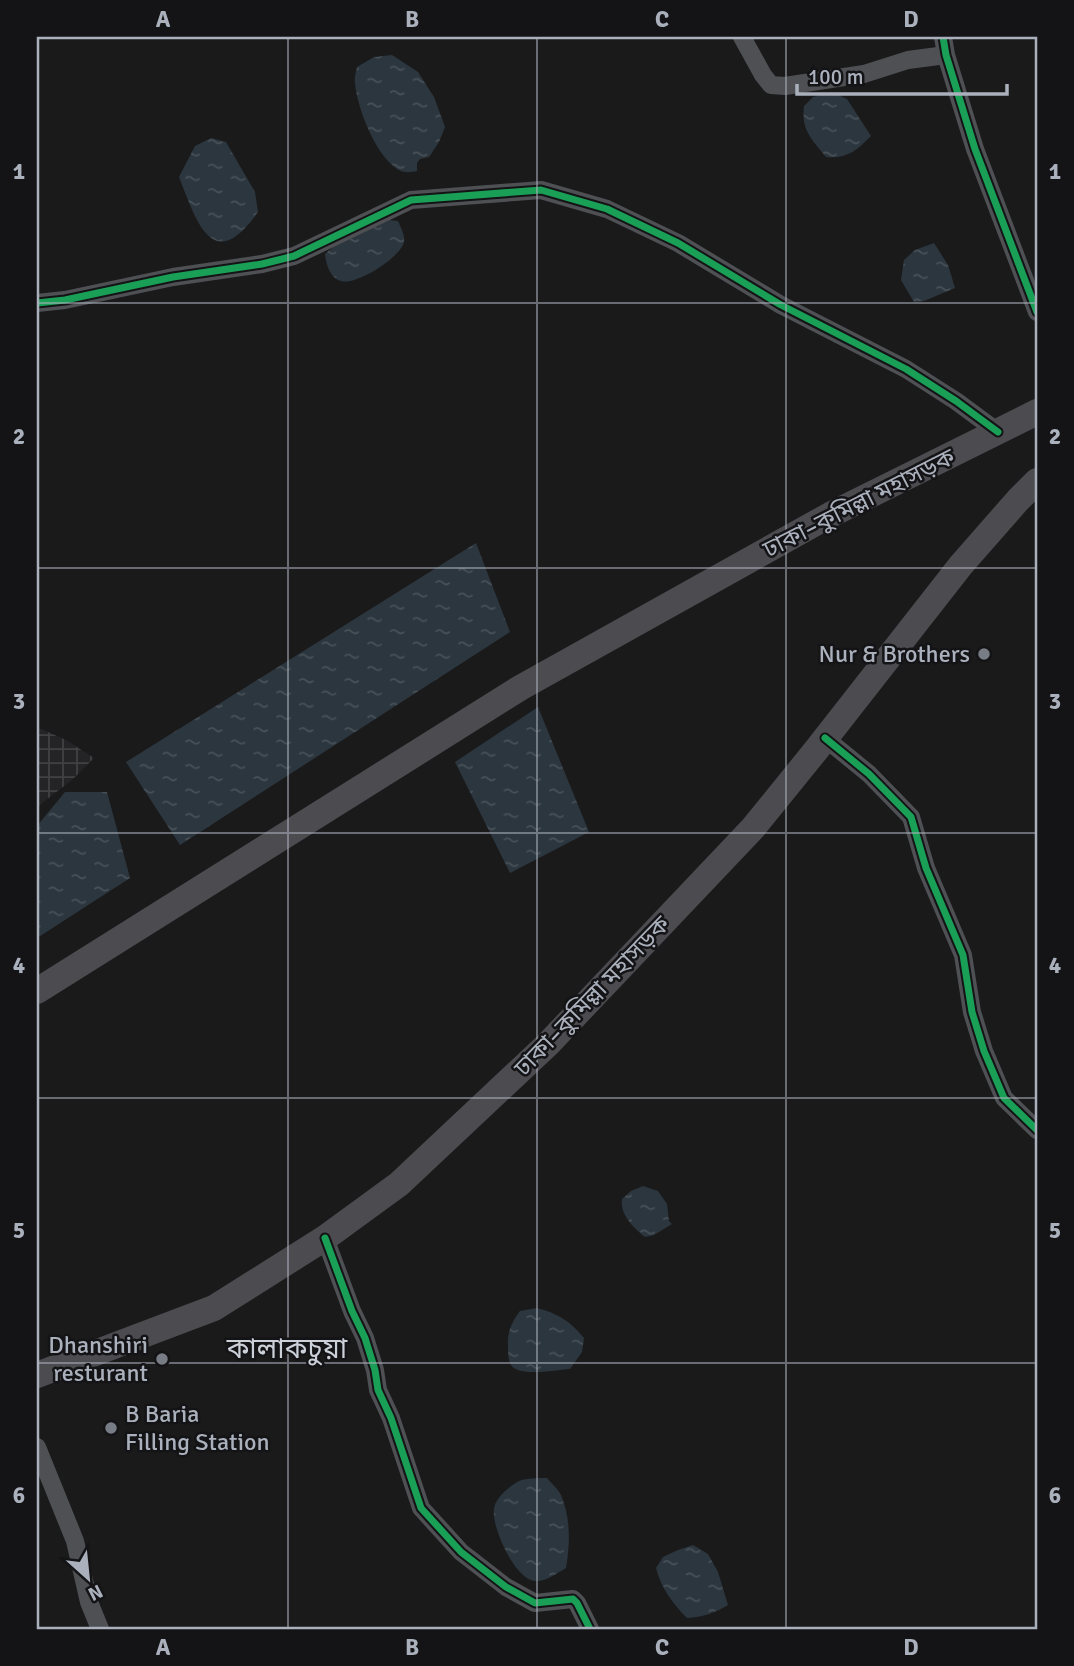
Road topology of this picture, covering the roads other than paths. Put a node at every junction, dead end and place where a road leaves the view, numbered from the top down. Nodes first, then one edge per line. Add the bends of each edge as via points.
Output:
1 (742, 37) edge
2 (943, 37) edge
3 (946, 55) junction
4 (37, 303) edge
5 (1037, 312) edge
6 (1037, 412) edge
7 (998, 432) junction
8 (1037, 481) edge
9 (825, 738) junction
10 (37, 991) edge
11 (1037, 1130) edge
12 (325, 1238) junction
13 (37, 1375) edge
14 (37, 1447) edge
15 (100, 1629) edge
16 (590, 1629) edge

1 - 3 street via 771,85 864,74 908,60
2 - 3 street
3 - 5 street via 975,149
4 - 7 street via 294,256 411,200 541,190 607,209 678,243 780,305 906,369
6 - 7 highway, ঢাকা–কুমিল্লা মহাসড়ক
7 - 10 highway, ঢাকা–কুমিল্লা মহাসড়ক via 830,515 520,688
8 - 9 highway, ঢাকা–কুমিল্লা মহাসড়ক via 961,565
9 - 11 street via 911,817 926,868 963,955 984,1051 1004,1098
9 - 12 highway, ঢাকা–কুমিল্লা মহাসড়ক via 753,828 548,1044 399,1184
12 - 13 highway, ঢাকা–কুমিল্লা মহাসড়ক via 214,1308
12 - 16 street via 365,1338 378,1390 421,1508 461,1552 506,1587 535,1603 573,1598
14 - 15 street via 75,1541

